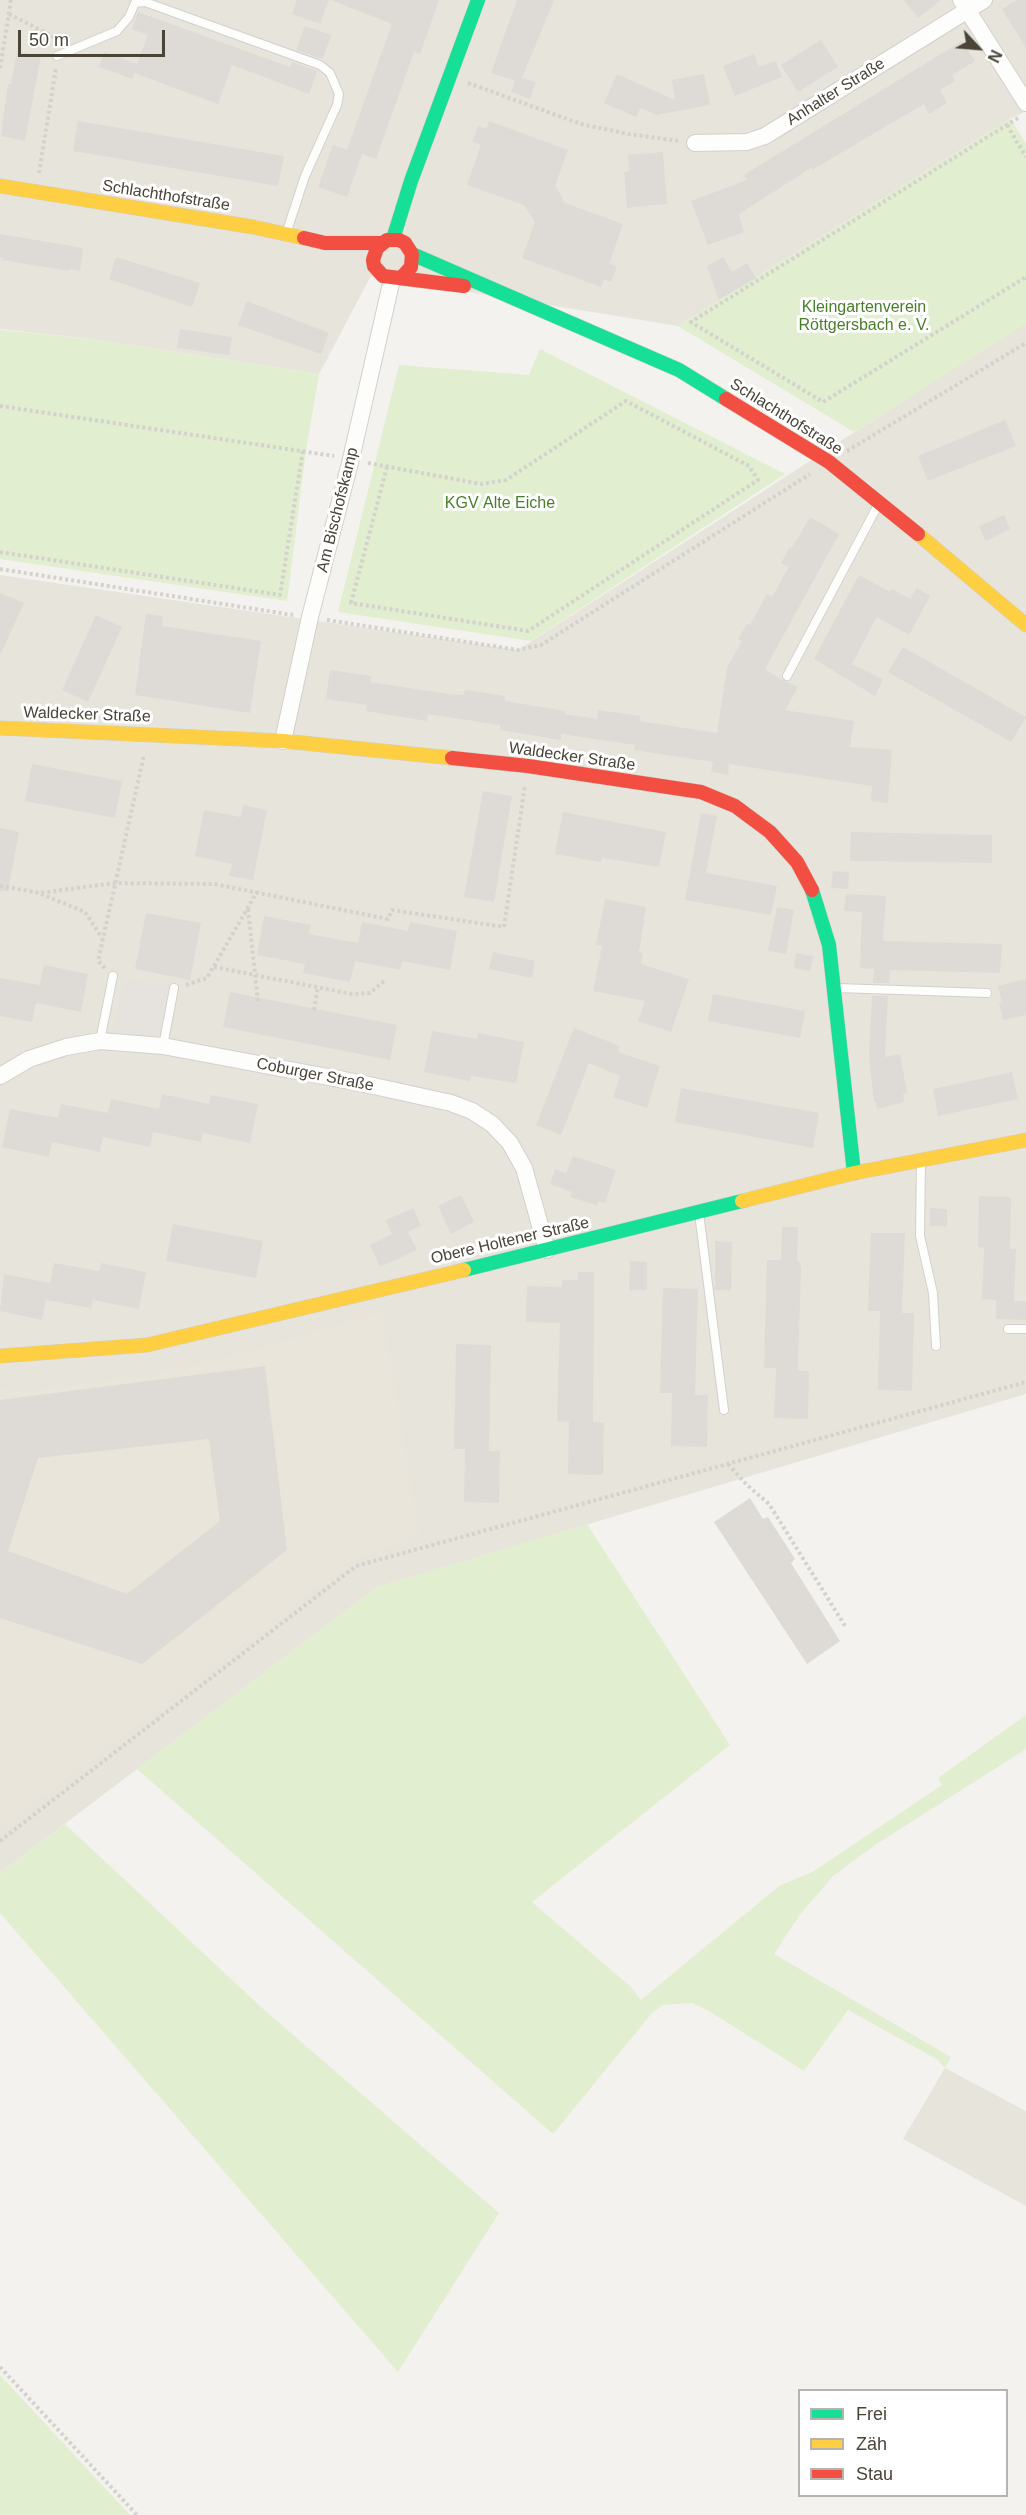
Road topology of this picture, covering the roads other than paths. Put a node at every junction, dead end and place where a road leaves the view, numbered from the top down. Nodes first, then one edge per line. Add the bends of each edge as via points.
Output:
1 (478, 0) edge
2 (984, 0) edge
3 (964, 5) edge
4 (57, 56) road end
5 (1026, 103) edge
6 (694, 143) road end
7 (0, 186) edge
8 (286, 235) junction
9 (387, 241) junction
10 (325, 243) junction
11 (412, 254) junction
12 (391, 276) junction
13 (496, 291) junction
14 (880, 502) junction
15 (1026, 625) edge
16 (788, 676) dead end
17 (0, 728) edge
18 (283, 741) junction
19 (113, 976) road end
20 (174, 988) road end
21 (833, 988) junction
22 (987, 993) dead end
23 (100, 1041) junction
24 (163, 1046) junction
25 (0, 1076) edge
26 (1026, 1140) edge
27 (921, 1161) junction
28 (854, 1173) junction
29 (699, 1212) junction
30 (547, 1250) junction
31 (1008, 1329) dead end
32 (1026, 1329) edge
33 (936, 1346) dead end
34 (0, 1356) edge
35 (724, 1410) dead end

1 - 9 street
2 - 3 street, Anhalter Straße
3 - 5 street
3 - 6 street, Anhalter Straße via 765,136 747,142
4 - 8 lane via 117,31 135,3 145,2 320,65 330,73 339,94 338,105 305,176
7 - 8 street, Schlachthofstraße
8 - 10 street, Schlachthofstraße
9 - 10 street, Schlachthofstraße
9 - 11 street via 405,243
9 - 12 street via 373,260
10 - 12 street, Schlachthofstraße
11 - 12 street via 411,267
11 - 13 street, Schlachthofstraße
12 - 13 street, Schlachthofstraße
12 - 18 street, Am Bischofskamp
13 - 14 street, Schlachthofstraße via 679,370 829,462
14 - 15 street, Schlachthofstraße
14 - 16 lane
17 - 18 street, Waldecker Straße
18 - 21 street, Waldecker Straße via 528,766 701,792 735,806 770,832 797,862 816,898 829,945
19 - 23 lane
20 - 24 lane
21 - 22 lane
21 - 28 street, Waldecker Straße
23 - 24 street, Coburger Straße
23 - 25 street, Coburger Straße via 29,1059
24 - 30 street, Coburger Straße via 360,1083 472,1111 510,1143 524,1168
26 - 27 street, Obere Holtener Straße
27 - 28 street, Obere Holtener Straße
27 - 33 lane via 920,1236 933,1293
28 - 29 street, Obere Holtener Straße
29 - 30 street, Obere Holtener Straße
29 - 35 lane
30 - 34 street, Obere Holtener Straße via 147,1345
31 - 32 lane

